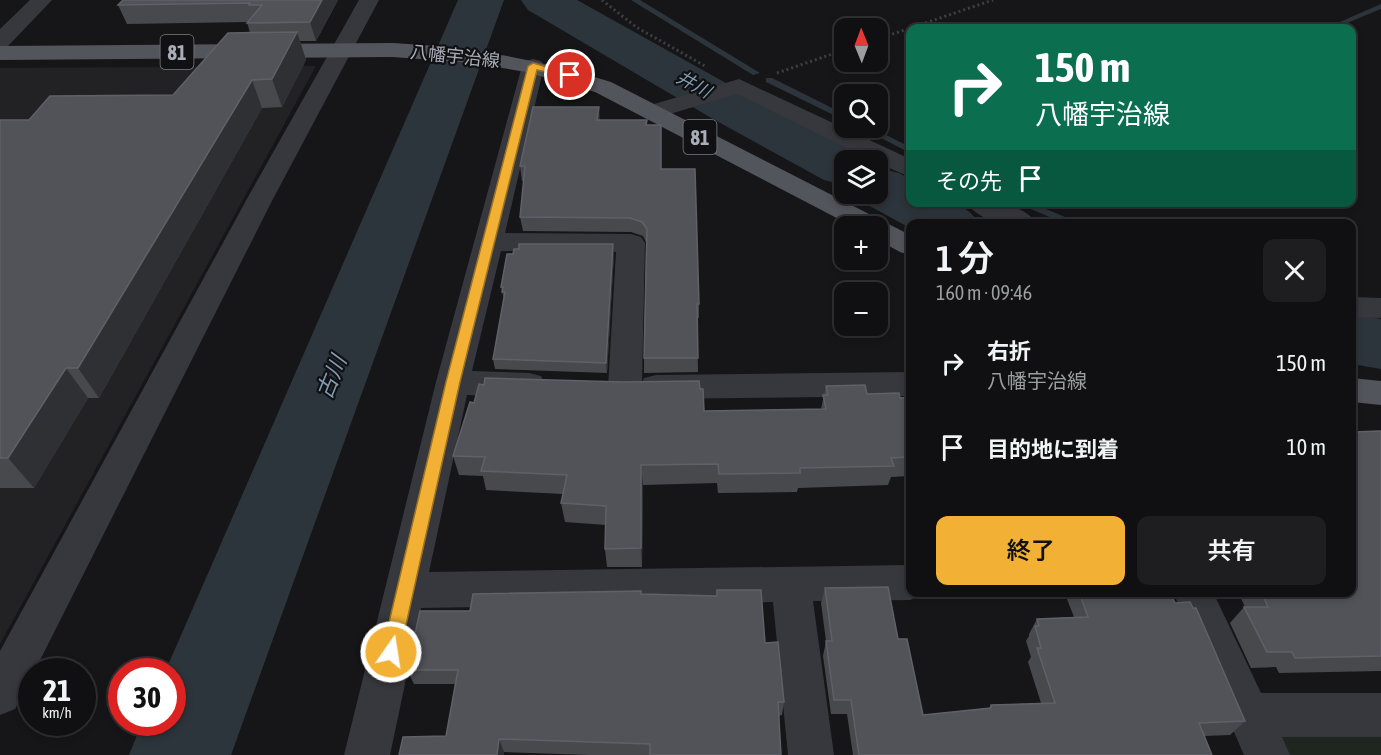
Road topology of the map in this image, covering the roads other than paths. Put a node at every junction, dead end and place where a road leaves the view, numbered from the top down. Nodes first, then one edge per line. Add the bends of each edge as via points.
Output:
1 (42, 0) edge
2 (369, 0) edge
3 (0, 41) edge
4 (347, 50) junction
5 (0, 53) edge
6 (527, 65) junction
7 (653, 112) junction
8 (906, 167) edge
9 (989, 207) edge
10 (854, 216) edge
11 (1013, 219) edge
12 (888, 234) edge
13 (489, 242) junction
14 (906, 244) edge
15 (1356, 307) edge
16 (1381, 308) edge
17 (453, 382) junction
18 (906, 384) edge
19 (556, 386) edge
20 (591, 387) edge
21 (625, 388) junction
22 (1356, 390) edge
23 (1381, 393) edge
24 (906, 582) edge
25 (791, 584) junction
26 (406, 590) junction
27 (1196, 597) edge
28 (0, 694) edge
29 (1249, 715) junction
30 (1381, 715) edge
31 (367, 755) edge
32 (812, 755) edge
33 (1267, 755) edge

1 - 3 street
2 - 4 street
4 - 5 main road, 八幡宇治線 / 81
4 - 6 main road, 八幡宇治線 / 81 via 428,51
4 - 28 street
6 - 7 main road, 八幡宇治線 / 81 via 603,87
6 - 13 street
7 - 8 street via 739,86
7 - 10 main road, 八幡宇治線 / 81
9 - 11 street
12 - 14 main road
13 - 17 street
13 - 21 street via 631,243
15 - 16 street
17 - 19 street
17 - 26 street
18 - 21 street
20 - 21 street
22 - 23 main road
24 - 25 street
25 - 26 street
25 - 32 street
26 - 31 street
27 - 29 street
29 - 30 street
29 - 33 street

